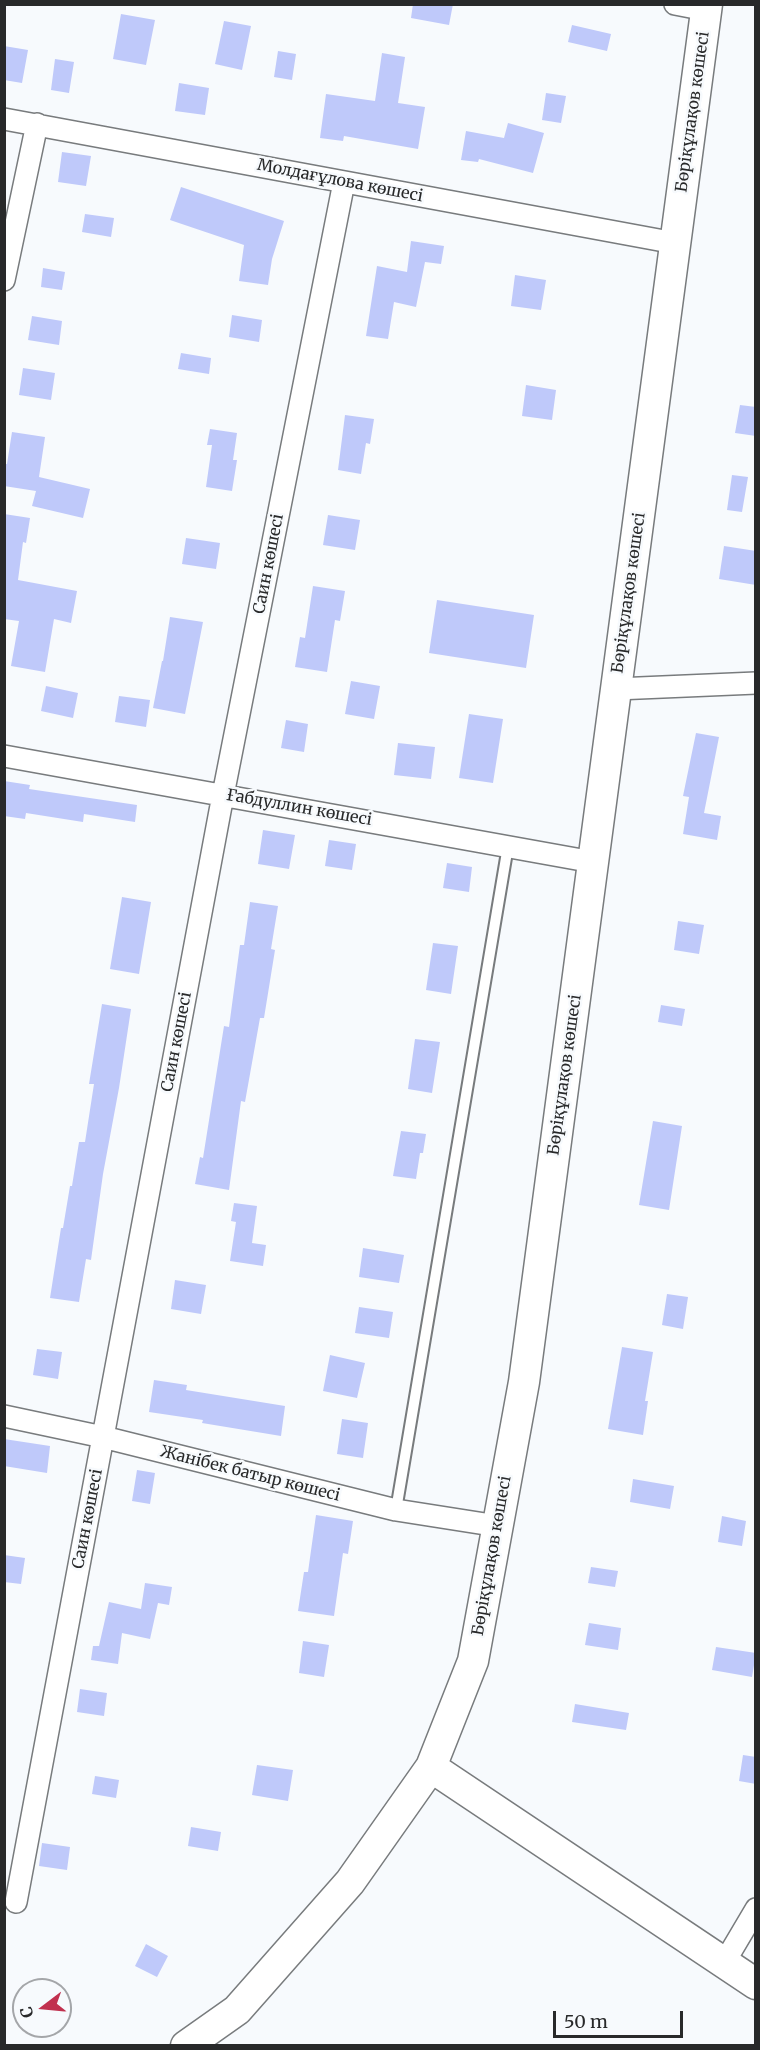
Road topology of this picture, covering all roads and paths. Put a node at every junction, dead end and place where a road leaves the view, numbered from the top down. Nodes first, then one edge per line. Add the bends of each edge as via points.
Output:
1 (675, 4) edge
2 (707, 7) edge
3 (4, 118) edge
4 (37, 124) junction
5 (344, 182) junction
6 (675, 243) junction
7 (4, 280) edge
8 (756, 682) edge
9 (616, 689) junction
10 (4, 756) edge
11 (223, 795) junction
12 (508, 846) junction
13 (593, 862) junction
14 (4, 1416) edge
15 (103, 1437) junction
16 (396, 1510) junction
17 (498, 1526) junction
18 (431, 1767) junction
19 (16, 1902) dead end
20 (756, 1910) edge
21 (724, 1963) junction
22 (756, 1984) edge
23 (186, 2046) edge

1 - 2 street
2 - 6 street, Бөріқұлақов көшесі
3 - 4 street, Молдағұлова көшесі
4 - 5 street, Молдағұлова көшесі
4 - 7 street
5 - 6 street, Молдағұлова көшесі
5 - 11 street, Саин көшесі
6 - 9 street, Бөріқұлақов көшесі
8 - 9 street
9 - 13 street, Бөріқұлақов көшесі
10 - 11 street, Ғабдуллин көшесі
11 - 12 street, Ғабдуллин көшесі
11 - 15 street, Саин көшесі
12 - 13 street, Ғабдуллин көшесі
12 - 16 lane
13 - 17 street, Бөріқұлақов көшесі via 524,1382
14 - 15 street, Жанібек батыр көшесі
15 - 16 street, Жанібек батыр көшесі
15 - 19 street, Саин көшесі
16 - 17 street, Жанібек батыр көшесі
17 - 18 street, Бөріқұлақов көшесі via 473,1661
18 - 21 street
18 - 23 street, Бөріқұлақов көшесі via 350,1882 237,2010
20 - 21 street
21 - 22 street

